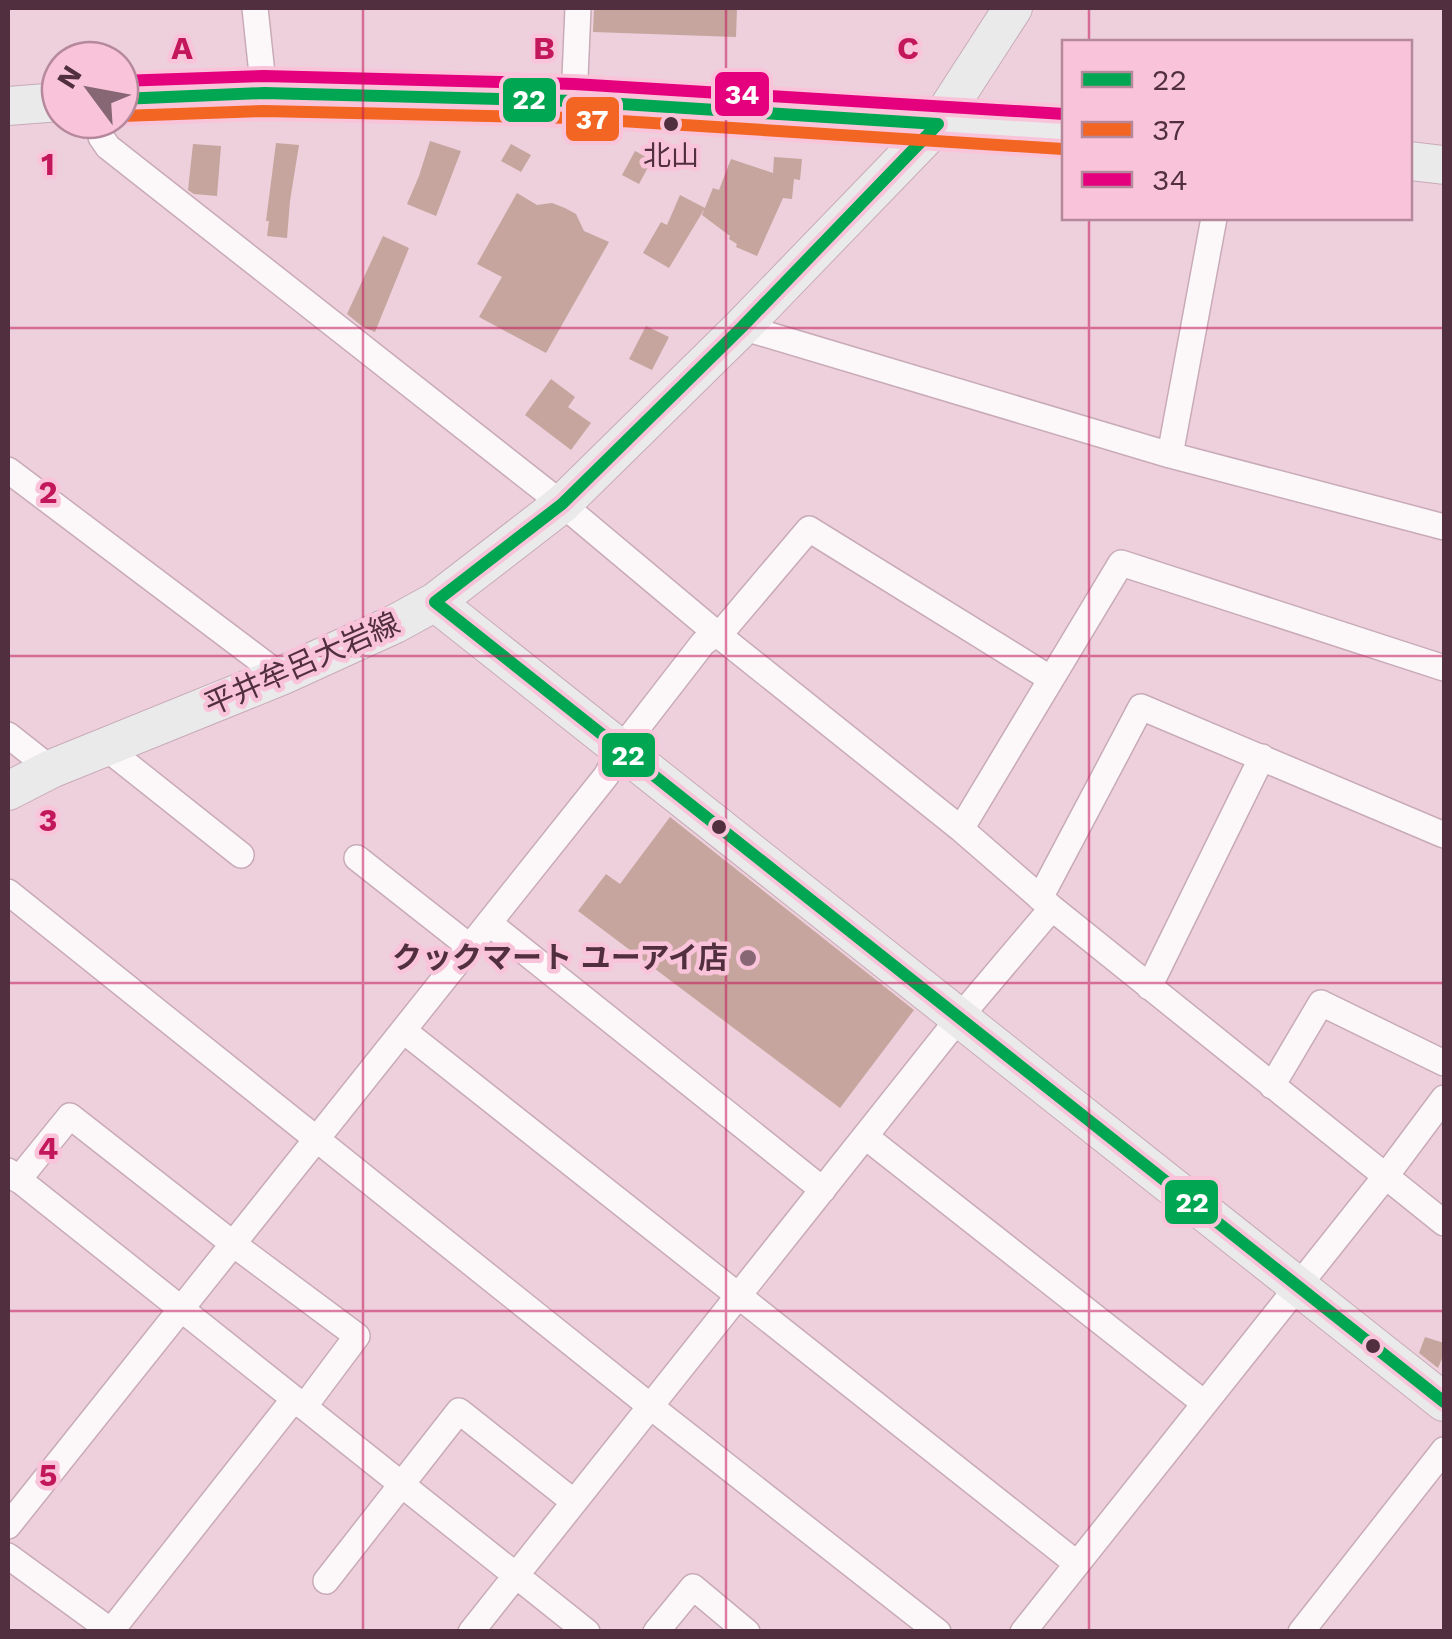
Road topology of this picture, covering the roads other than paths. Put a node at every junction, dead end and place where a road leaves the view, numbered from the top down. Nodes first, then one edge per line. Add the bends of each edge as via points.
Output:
1 (255, 8) edge
2 (578, 8) edge
3 (1013, 8) edge
4 (264, 93) junction
5 (140, 98) edge
6 (574, 101) junction
7 (40, 104) edge
8 (8, 106) edge
9 (938, 124) junction
10 (1062, 132) edge
11 (103, 140) edge
12 (1412, 161) edge
13 (1444, 164) edge
14 (1214, 220) edge
15 (742, 327) junction
16 (1170, 455) junction
17 (8, 470) edge
18 (562, 504) junction
19 (1444, 528) edge
20 (435, 602) junction
21 (716, 633) junction
22 (1444, 668) edge
23 (280, 676) junction
24 (1051, 678) junction
25 (8, 735) edge
26 (105, 748) junction
27 (622, 750) junction
28 (1262, 758) junction
29 (51, 769) junction
30 (8, 791) edge
31 (961, 829) junction
32 (1444, 835) edge
33 (241, 856) dead end
34 (357, 858) dead end
35 (8, 892) edge
36 (1046, 903) junction
37 (488, 924) junction
38 (470, 947) junction
39 (1149, 986) junction
40 (959, 1018) junction
41 (404, 1031) junction
42 (1444, 1063) edge
43 (1272, 1086) junction
44 (1444, 1098) edge
45 (866, 1137) junction
46 (316, 1138) junction
47 (10, 1174) edge
48 (1385, 1176) junction
49 (823, 1190) junction
50 (1444, 1223) edge
51 (232, 1243) junction
52 (1297, 1286) junction
53 (738, 1296) junction
54 (180, 1309) junction
55 (1444, 1402) edge
56 (299, 1403) junction
57 (1204, 1403) junction
58 (650, 1406) junction
59 (1444, 1450) edge
60 (401, 1484) junction
61 (574, 1502) junction
62 (8, 1526) edge
63 (8, 1556) edge
64 (1076, 1562) junction
65 (516, 1576) junction
66 (326, 1581) dead end
67 (472, 1632) edge
68 (587, 1632) edge
69 (656, 1632) edge
70 (747, 1632) edge
71 (938, 1632) edge
72 (1023, 1632) edge
73 (1300, 1632) edge

1 - 4 street
2 - 6 street
3 - 9 main road, 平井牟呂大岩線
4 - 5 main road
4 - 6 main road
6 - 9 main road
7 - 8 main road
9 - 10 main road
9 - 15 main road, 平井牟呂大岩線
11 - 18 street
12 - 13 main road
14 - 16 street
15 - 16 street
15 - 18 main road, 平井牟呂大岩線
16 - 19 street
17 - 23 street
18 - 20 main road, 平井牟呂大岩線
18 - 21 street
20 - 23 main road, 平井牟呂大岩線
20 - 27 main road
21 - 24 street via 809,529
21 - 27 street
21 - 31 street
22 - 24 street via 1121,564
23 - 26 main road, 平井牟呂大岩線
24 - 31 street
25 - 29 street
26 - 29 main road, 平井牟呂大岩線
26 - 33 street
27 - 37 street
27 - 40 main road
28 - 32 street
28 - 36 street via 1141,707
28 - 39 street
29 - 30 main road, 平井牟呂大岩線
31 - 36 street
34 - 38 street
35 - 46 street
36 - 39 street
36 - 40 street
37 - 38 street
37 - 49 street
38 - 41 street
39 - 43 street
40 - 45 street
40 - 52 main road
41 - 46 street
41 - 53 street
42 - 43 street via 1322,1003
43 - 48 street
44 - 48 street
45 - 49 street
45 - 57 street
46 - 51 street
46 - 58 street
47 - 51 street via 70,1116
47 - 54 street
48 - 50 street
48 - 52 street
49 - 53 street
51 - 54 street
51 - 56 street via 356,1336
52 - 55 main road
52 - 57 street
53 - 58 street
53 - 64 street
54 - 56 street
54 - 62 street
56 - 60 street
56 - 63 street via 111,1632
57 - 64 street
58 - 61 street
58 - 71 street
59 - 73 street
60 - 61 street via 459,1411
60 - 65 street
60 - 66 street
61 - 65 street
64 - 72 street
65 - 67 street
65 - 68 street
69 - 70 street via 693,1586

